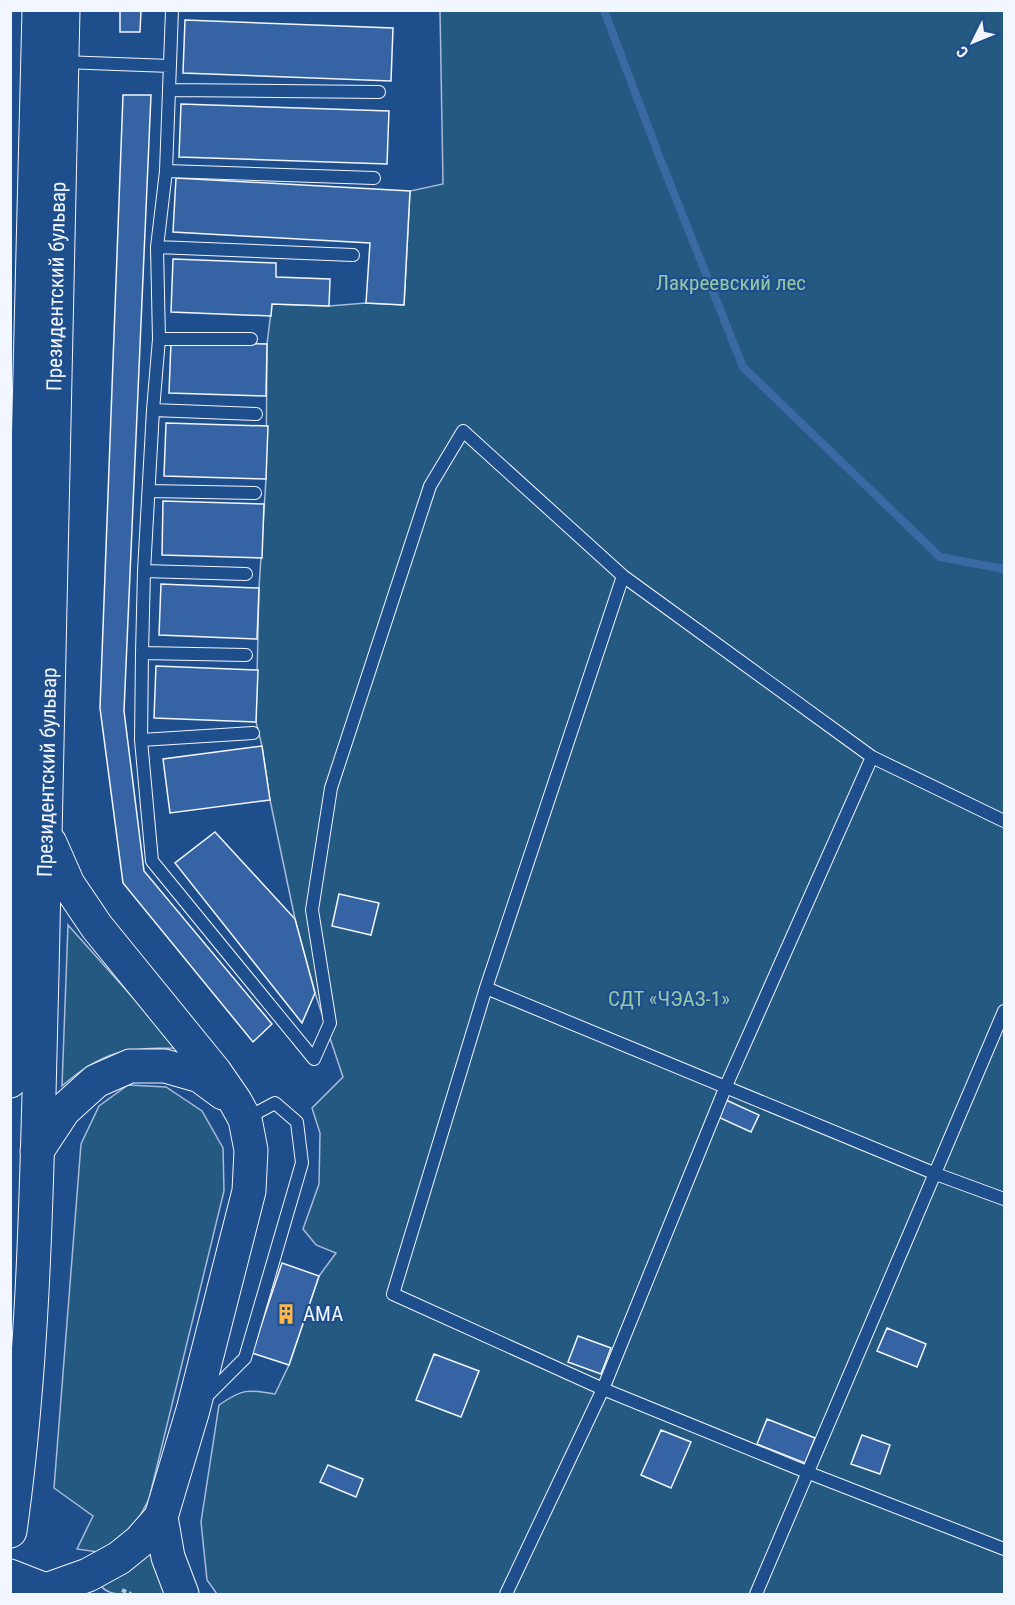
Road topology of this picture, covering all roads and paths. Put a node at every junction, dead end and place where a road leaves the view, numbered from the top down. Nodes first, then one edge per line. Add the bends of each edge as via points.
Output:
1 (39, 10) edge
2 (63, 10) edge
3 (172, 10) edge
4 (62, 62) junction
5 (170, 66) junction
6 (170, 90) junction
7 (379, 92) dead end
8 (166, 171) junction
9 (374, 178) dead end
10 (157, 247) junction
11 (353, 255) dead end
12 (159, 339) junction
13 (251, 339) dead end
14 (153, 410) junction
15 (256, 414) dead end
16 (149, 491) junction
17 (255, 493) dead end
18 (144, 571) junction
19 (246, 574) dead end
20 (623, 576) junction
21 (17, 621) edge
22 (142, 653) junction
23 (246, 655) dead end
24 (253, 733) dead end
25 (141, 740) junction
26 (872, 757) junction
27 (1005, 821) edge
28 (46, 836) junction
29 (14, 860) edge
30 (486, 988) junction
31 (1005, 1011) edge
32 (10, 1081) edge
33 (726, 1086) junction
34 (240, 1110) junction
35 (38, 1151) junction
36 (936, 1174) junction
37 (1005, 1199) edge
38 (603, 1389) junction
39 (193, 1410) junction
40 (809, 1473) junction
41 (161, 1517) junction
42 (10, 1531) edge
43 (1005, 1549) edge
44 (10, 1576) edge
45 (51, 1592) edge
46 (182, 1594) edge
47 (506, 1594) edge
48 (756, 1594) edge

1 - 21 main road, Президентский бульвар
2 - 4 main road, Президентский бульвар
3 - 5 lane
4 - 5 lane
4 - 28 main road, Президентский бульвар
5 - 6 lane
6 - 7 lane
6 - 8 lane
8 - 9 lane
8 - 10 lane
10 - 11 lane
10 - 12 lane
12 - 13 lane
12 - 14 lane
14 - 15 lane
14 - 16 lane
16 - 17 lane
16 - 18 lane
18 - 19 lane
18 - 22 lane
20 - 25 lane via 463,431 430,486 331,788 312,910 330,1023 314,1059 152,861
20 - 26 lane
20 - 30 lane
21 - 29 main road, Президентский бульвар
22 - 23 lane
22 - 25 lane
24 - 25 lane
26 - 27 lane
26 - 33 lane
28 - 34 main road via 68,884 97,927 215,1072
28 - 35 main road, Президентский бульвар
29 - 32 main road, Президентский бульвар
30 - 33 lane
30 - 38 lane via 393,1294
31 - 36 lane
33 - 36 lane
33 - 38 lane
34 - 35 main road via 200,1076 165,1066 130,1066 96,1081 64,1110
34 - 39 main road via 251,1150 249,1191
34 - 39 lane via 275,1103 297,1122 302,1163 245,1358
35 - 42 main road, Президентский бульвар via 29,1344
36 - 37 lane
36 - 40 lane
38 - 40 lane
38 - 47 lane
39 - 41 main road
40 - 43 lane
40 - 48 lane
41 - 45 main road via 119,1558
41 - 46 main road via 168,1557
44 - 45 main road

